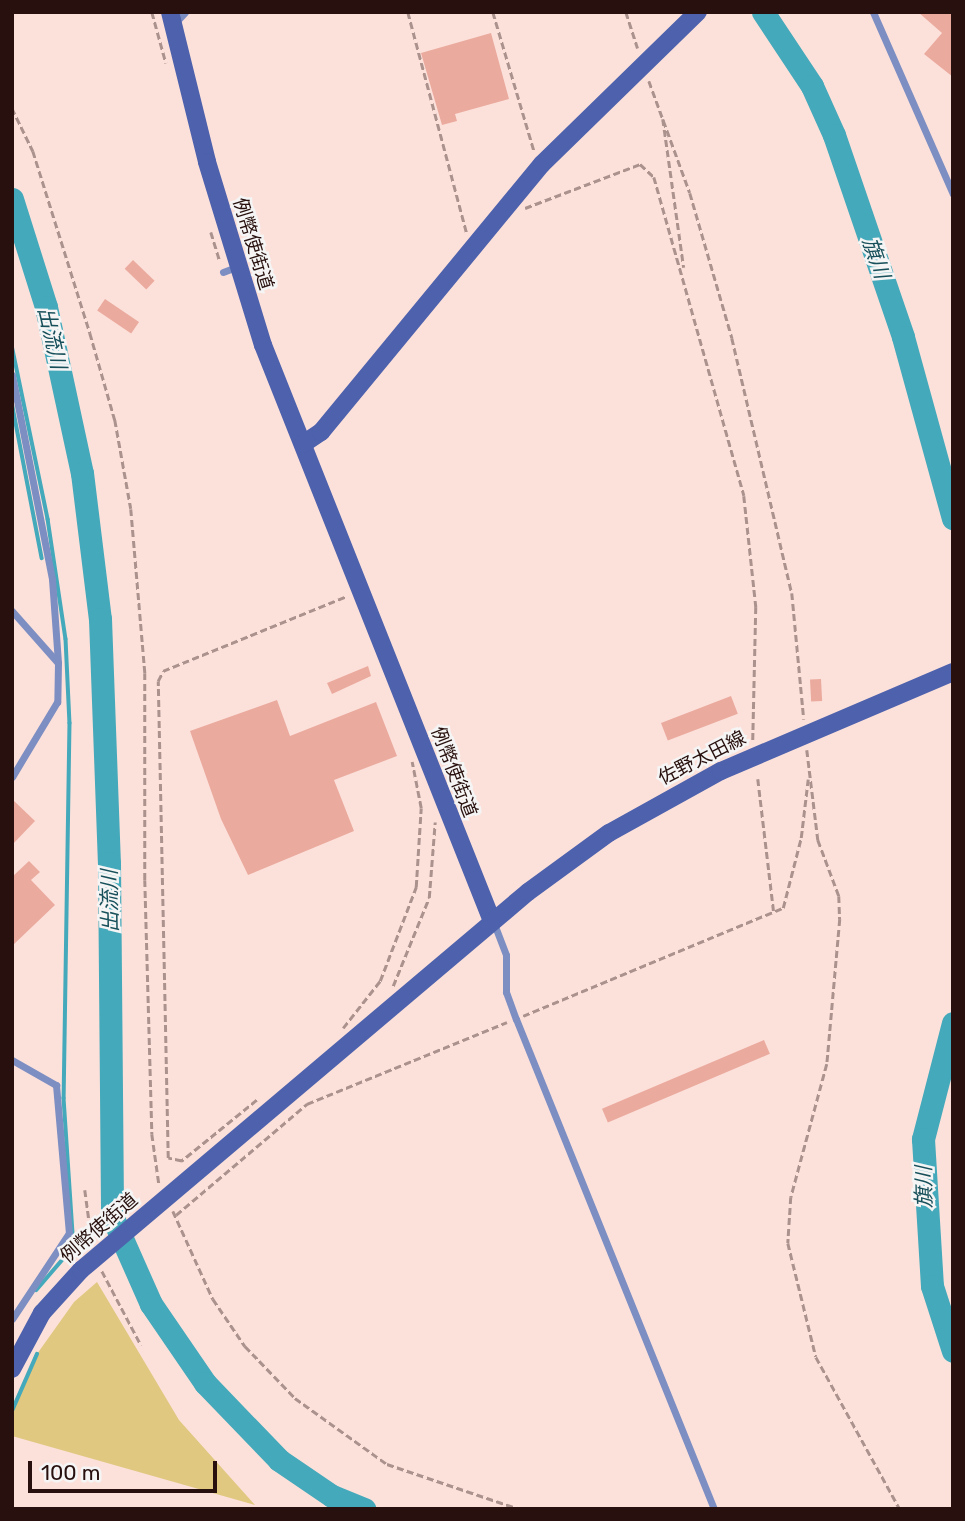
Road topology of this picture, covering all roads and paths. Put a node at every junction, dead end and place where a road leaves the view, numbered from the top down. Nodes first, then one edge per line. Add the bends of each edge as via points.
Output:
1 (408, 12) edge
2 (493, 12) edge
3 (626, 12) edge
4 (698, 12) edge
5 (873, 12) edge
6 (176, 17) edge
7 (648, 59) junction
8 (12, 108) edge
9 (663, 116) junction
10 (542, 164) junction
11 (953, 194) edge
12 (505, 209) junction
13 (475, 245) junction
14 (683, 268) junction
15 (12, 375) edge
16 (303, 444) junction
17 (352, 608) dead end
18 (12, 611) edge
19 (58, 663) junction
20 (953, 672) edge
21 (811, 731) junction
22 (753, 740) dead end
23 (411, 759) dead end
24 (809, 776) junction
25 (12, 777) edge
26 (758, 779) dead end
27 (435, 816) dead end
28 (774, 914) junction
29 (492, 921) junction
30 (391, 989) dead end
31 (516, 1019) junction
32 (340, 1030) dead end
33 (12, 1060) edge
34 (263, 1095) dead end
35 (163, 1200) junction
36 (176, 1215) junction
37 (12, 1319) edge
38 (13, 1361) edge
39 (519, 1509) edge
40 (714, 1509) edge
41 (900, 1509) edge

1 - 13 path via 464,229
2 - 10 path
3 - 7 path
4 - 7 street
5 - 11 lane
6 - 16 street, 例幣使街道 via 230,269
7 - 9 path
7 - 10 street
8 - 35 path via 33,151 94,345 115,420 131,509 145,673 152,1133
9 - 14 path
9 - 21 path via 732,338 792,593
10 - 12 street
12 - 13 street
12 - 14 path via 520,210 640,164 654,177
13 - 16 street via 321,432
14 - 22 path via 744,496 756,607
15 - 19 lane via 52,579
16 - 29 street, 例幣使街道
17 - 34 path via 347,596 163,671 158,681 168,1158 182,1161
18 - 19 lane
19 - 25 lane via 57,702
20 - 21 street, 佐野太田線
21 - 24 path
21 - 29 street, 佐野太田線 via 642,814
23 - 32 path via 421,808 416,887 380,981
24 - 28 path via 794,867 783,908
24 - 41 path via 818,840 839,896 840,919 827,1064 791,1197 788,1243 817,1357
26 - 28 path
27 - 30 path via 429,898
28 - 31 path
29 - 31 lane via 506,955 506,992
29 - 35 street, 例幣使街道
31 - 36 path via 307,1104
31 - 40 lane
33 - 37 lane via 56,1085 69,1233
35 - 36 path
35 - 38 street, 例幣使街道 via 101,1252 42,1313
36 - 39 path via 214,1299 245,1346 295,1398 367,1454

